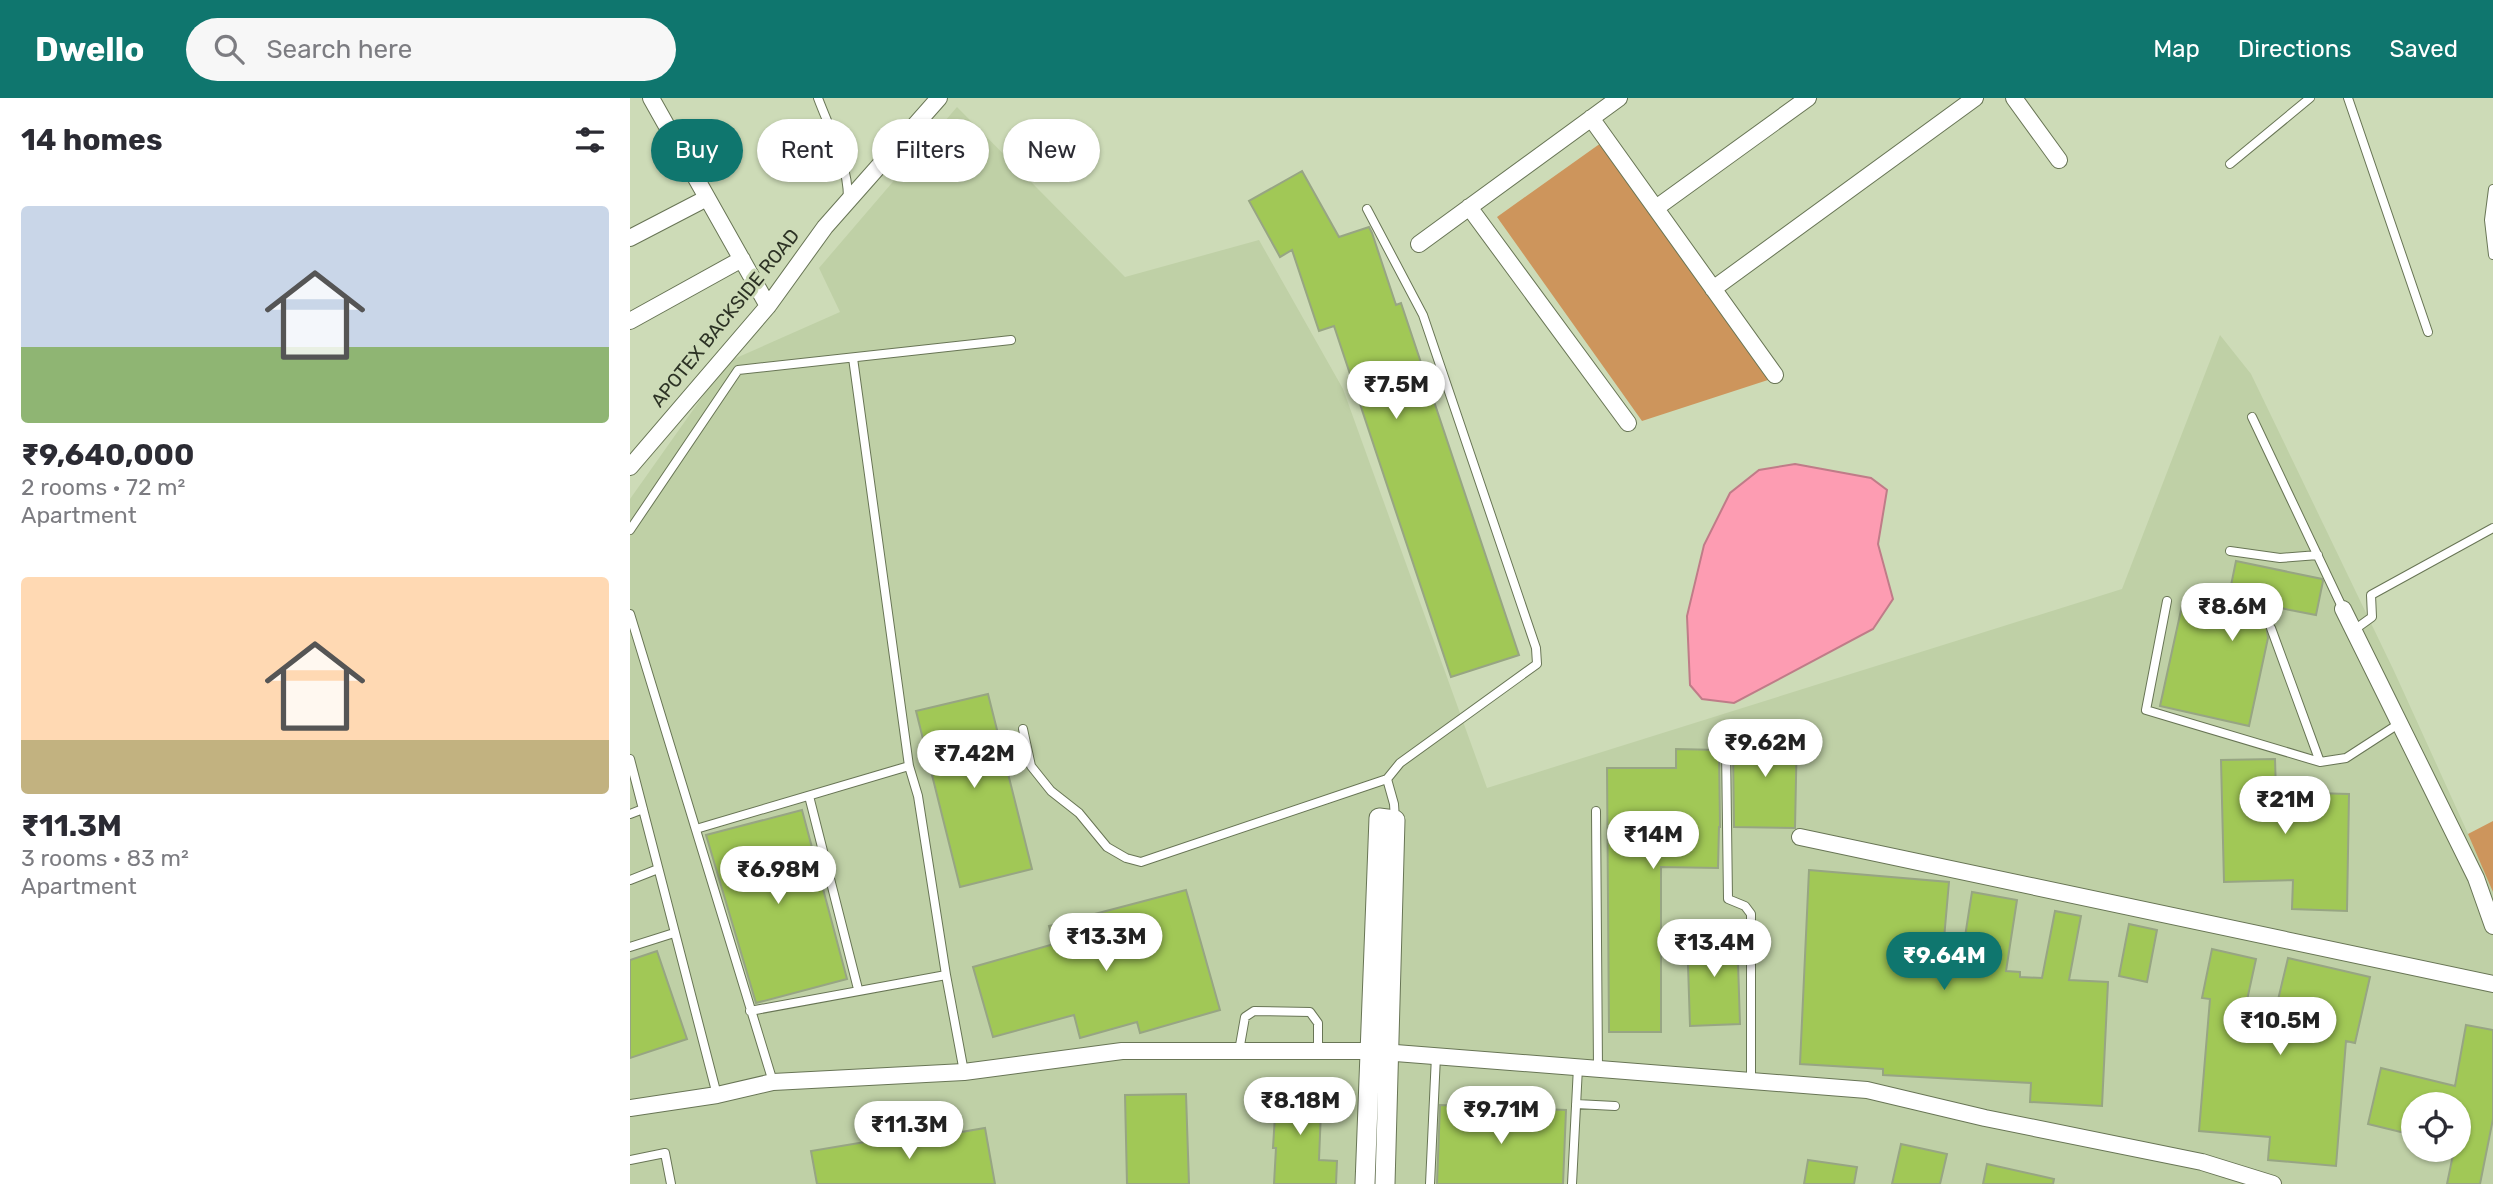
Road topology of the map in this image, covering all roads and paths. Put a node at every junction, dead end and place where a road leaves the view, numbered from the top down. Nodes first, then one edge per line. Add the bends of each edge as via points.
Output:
1 (651, 98) edge
2 (818, 98) edge
3 (939, 98) edge
4 (1619, 98) edge
5 (1808, 98) edge
6 (1975, 98) edge
7 (2014, 98) edge
8 (2310, 98) edge
9 (2348, 98) edge
10 (1591, 118) junction
11 (2059, 160) dead end
12 (2230, 164) dead end
13 (2493, 189) edge
14 (707, 198) junction
15 (848, 201) junction
16 (1469, 206) junction
17 (1656, 208) junction
18 (1367, 209) dead end
19 (630, 238) edge
20 (1419, 244) dead end
21 (2493, 255) edge
22 (741, 259) junction
23 (1713, 289) junction
24 (768, 306) junction
25 (630, 321) edge
26 (2428, 332) dead end
27 (1011, 340) dead end
28 (853, 358) junction
29 (1775, 374) dead end
30 (2252, 416) dead end
31 (1628, 423) dead end
32 (630, 467) edge
33 (2493, 528) edge
34 (630, 530) edge
35 (2230, 551) dead end
36 (2318, 555) junction
37 (2167, 601) dead end
38 (2343, 609) joint
39 (630, 614) edge
40 (2271, 628) dead end
41 (2354, 630) junction
42 (2400, 723) junction
43 (1023, 729) dead end
44 (1726, 748) dead end
45 (630, 760) edge
46 (2320, 762) junction
47 (909, 766) junction
48 (1387, 779) junction
49 (809, 796) junction
50 (643, 809) junction
51 (1596, 811) dead end
52 (630, 814) edge
53 (1387, 819) joint
54 (696, 829) junction
55 (1800, 837) dead end
56 (658, 869) junction
57 (630, 880) edge
58 (2493, 926) edge
59 (674, 933) junction
60 (630, 947) edge
61 (946, 975) junction
62 (2493, 984) edge
63 (858, 989) junction
64 (750, 1011) junction
65 (1318, 1050) junction
66 (1239, 1051) junction
67 (1380, 1051) junction
68 (1436, 1056) junction
69 (1577, 1067) junction
70 (1598, 1068) junction
71 (964, 1072) junction
72 (1751, 1081) junction
73 (773, 1082) junction
74 (716, 1095) junction
75 (1576, 1104) junction
76 (1615, 1106) dead end
77 (630, 1108) edge
78 (630, 1160) edge
79 (671, 1184) edge
80 (1365, 1184) edge
81 (1385, 1184) edge
82 (1430, 1184) edge
83 (1572, 1184) edge
84 (2273, 1184) edge

1 - 14 street
2 - 15 lane via 843,165
3 - 15 street, APOTEX BACKSIDE ROAD
4 - 10 street
5 - 17 street
6 - 23 street
7 - 11 street
8 - 12 lane
9 - 26 lane
10 - 16 street
10 - 17 street
13 - 21 lane via 2489,220
14 - 19 street
14 - 22 street
15 - 24 street, APOTEX BACKSIDE ROAD
16 - 20 street
16 - 31 street
17 - 23 street
18 - 48 lane via 1423,315 1536,648 1537,664 1400,763
22 - 24 street
22 - 25 street
23 - 29 street
24 - 32 street, APOTEX BACKSIDE ROAD
27 - 28 lane
28 - 34 lane via 738,370
28 - 47 lane
30 - 36 lane
33 - 41 lane via 2371,595 2372,617
35 - 36 lane via 2280,558
36 - 38 lane
37 - 46 lane via 2146,710
38 - 41 street
39 - 54 lane
40 - 46 lane
41 - 42 street
42 - 46 lane via 2346,758
42 - 58 street via 2476,878
43 - 48 lane via 1031,766 1051,791 1079,813 1107,847 1140,862
44 - 72 lane via 1728,899 1751,914
45 - 50 lane
47 - 49 lane
47 - 61 lane via 918,796
48 - 53 lane via 1394,804
49 - 54 lane
49 - 63 lane
50 - 52 lane
50 - 56 lane
51 - 70 lane
53 - 67 street
54 - 64 lane
55 - 62 street
56 - 57 lane
56 - 59 lane
59 - 60 lane
59 - 74 lane
61 - 63 lane
61 - 71 lane
63 - 64 lane
64 - 73 lane
65 - 66 street
65 - 66 lane via 1318,1023 1310,1012 1254,1011 1245,1017
65 - 67 street
66 - 71 street via 1122,1051
67 - 68 street
67 - 80 street
67 - 81 street
68 - 69 street
68 - 82 lane
69 - 70 street
69 - 75 lane
70 - 72 street
71 - 73 street
72 - 84 street via 1867,1090 2202,1162
73 - 74 street
74 - 77 street
75 - 76 lane
75 - 83 lane
78 - 79 lane via 665,1153

